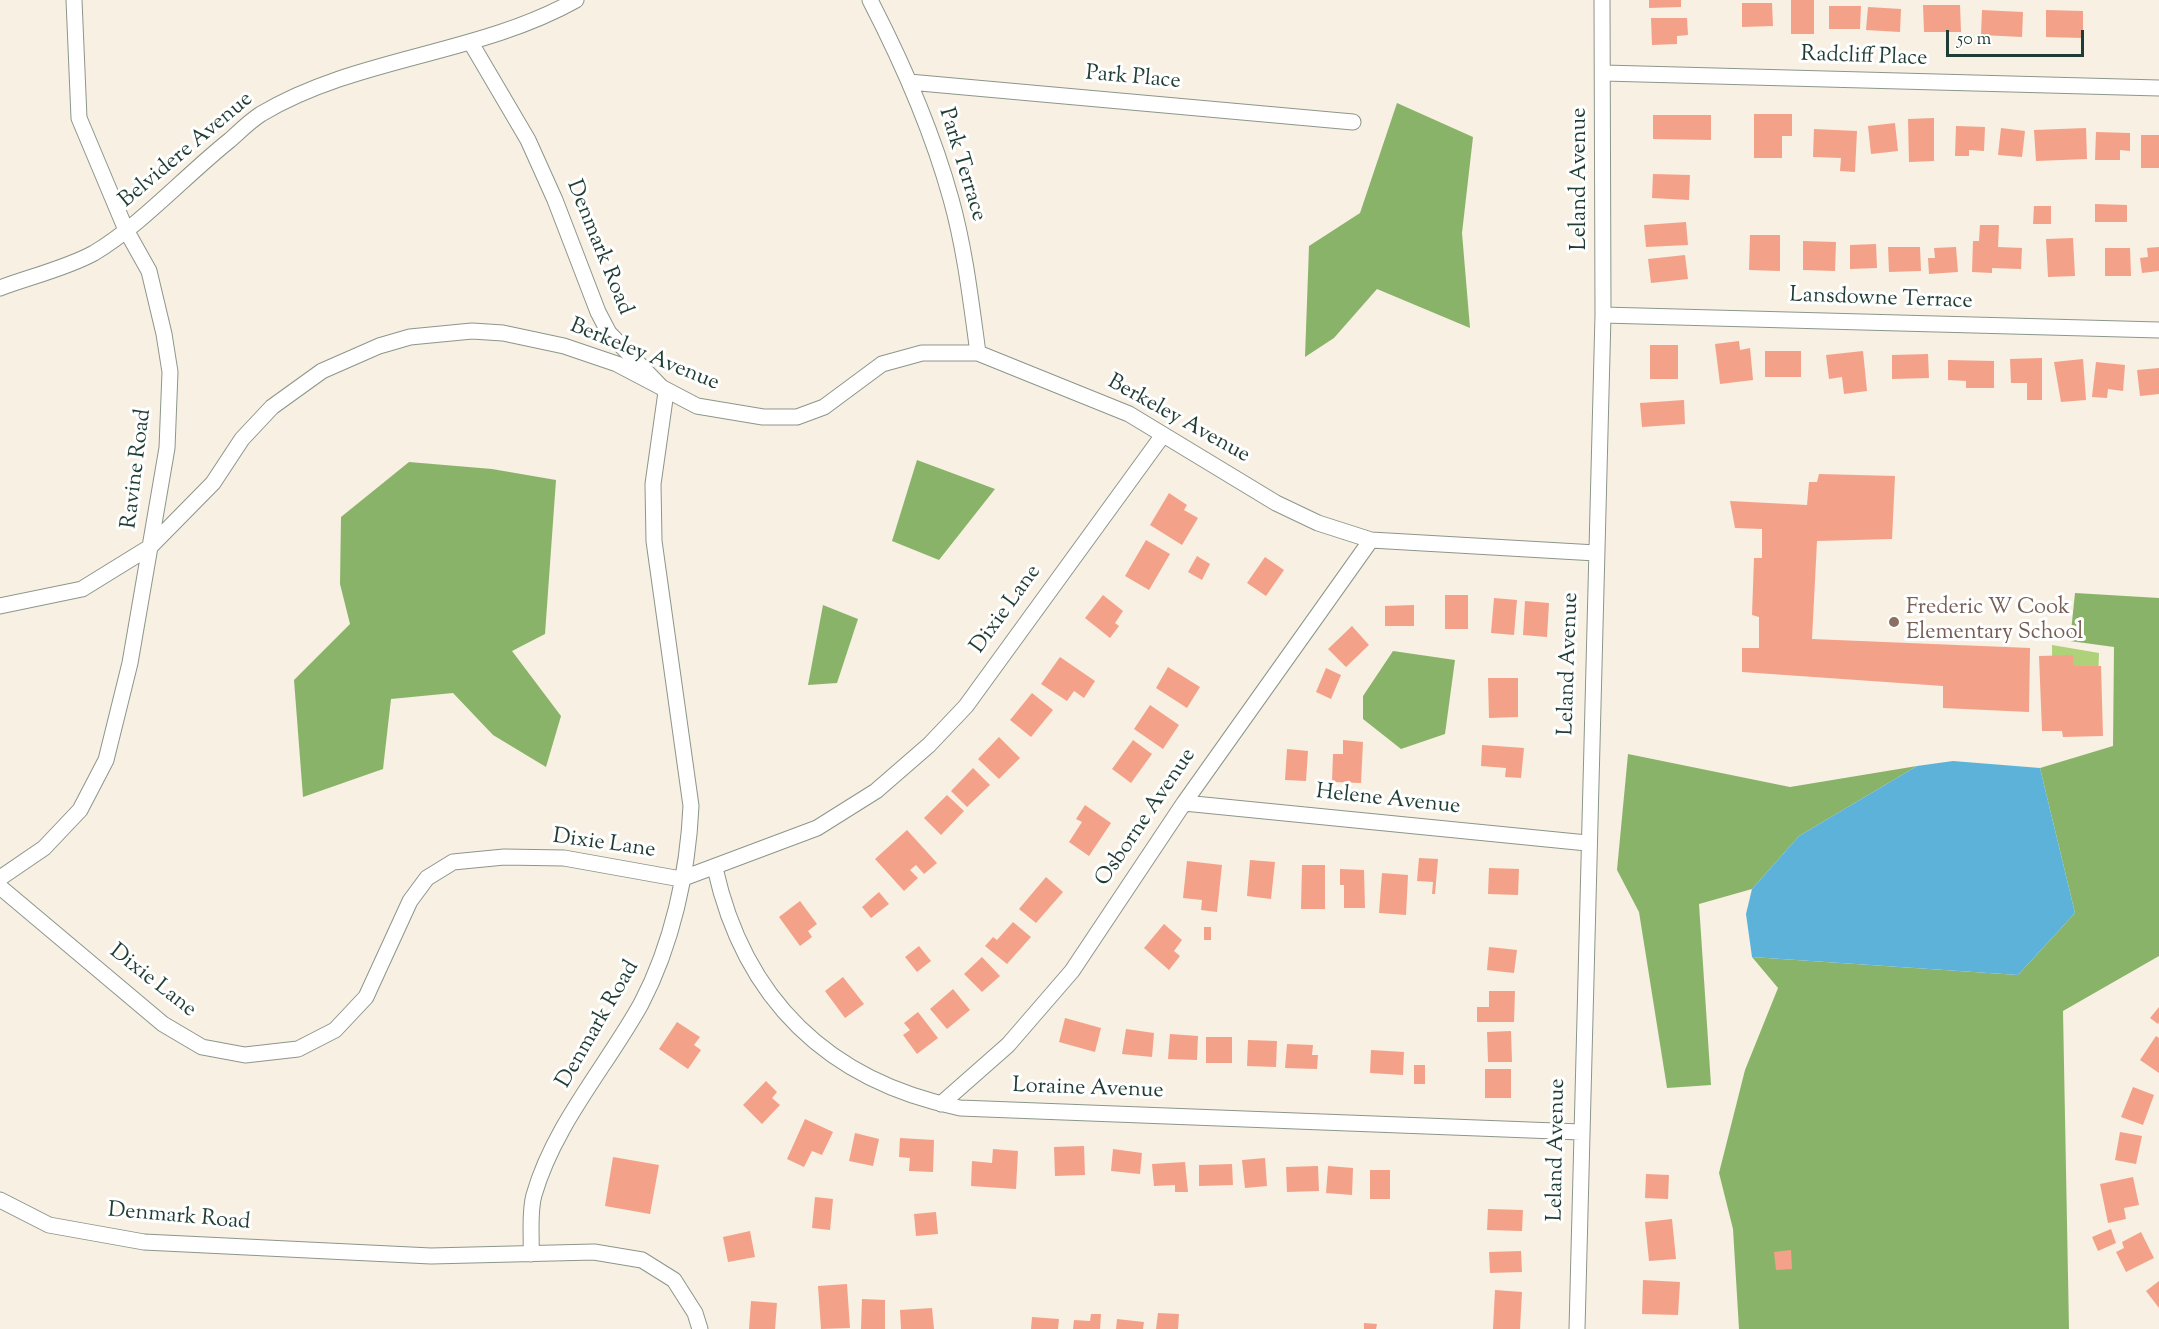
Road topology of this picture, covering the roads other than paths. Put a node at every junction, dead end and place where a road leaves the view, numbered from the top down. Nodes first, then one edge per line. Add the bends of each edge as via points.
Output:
1 (74, 0) edge
2 (576, 0) edge
3 (870, 0) edge
4 (1602, 0) edge
5 (471, 43) junction
6 (1604, 73) junction
7 (909, 81) junction
8 (2159, 88) edge
9 (1353, 122) dead end
10 (126, 230) junction
11 (0, 288) edge
12 (1603, 315) junction
13 (2159, 330) edge
14 (978, 353) junction
15 (666, 392) junction
16 (1163, 435) junction
17 (1371, 540) junction
18 (150, 547) junction
19 (1596, 553) junction
20 (0, 606) edge
21 (1184, 803) junction
22 (1587, 843) junction
23 (715, 868) junction
24 (0, 878) edge
25 (681, 879) junction
26 (0, 886) edge
27 (940, 1104) junction
28 (1581, 1132) junction
29 (0, 1200) edge
30 (531, 1254) junction
31 (700, 1329) edge
32 (1577, 1329) edge

1 - 10 street, Ravine Road via 79,118
2 - 5 street, Belvidere Avenue via 545,17
3 - 7 street, Park Terrace
4 - 6 street, Leland Avenue
5 - 10 street, Belvidere Avenue via 320,87 261,114
5 - 15 street, Denmark Road via 528,140 609,333
6 - 8 street, Radcliff Place
6 - 12 street, Leland Avenue
7 - 9 street, Park Place
7 - 14 street, Park Terrace via 927,122 952,201 969,281
10 - 11 street, Belvidere Avenue via 92,254
10 - 18 street, Ravine Road via 149,271 170,372 167,448
12 - 13 street, Lansdowne Terrace
12 - 19 street, Leland Avenue
14 - 15 street, Berkeley Avenue via 922,353 882,364 824,407 796,417 730,413 697,406
14 - 16 street, Berkeley Avenue via 1093,397
15 - 18 street, Berkeley Avenue via 617,364 534,338 451,332 379,345 322,371 272,407 242,439 213,483
15 - 25 street, Denmark Road via 653,484 654,541 688,776 689,843
16 - 17 street, Berkeley Avenue via 1276,502
16 - 23 street, Dixie Lane via 966,706 929,745 876,791 817,828
17 - 19 street, Berkeley Avenue
17 - 21 street, Osborne Avenue
18 - 20 street, Berkeley Avenue via 82,589
18 - 24 street, Ravine Road via 130,663 106,760 80,810 44,848
19 - 22 street, Leland Avenue
21 - 22 street, Helene Avenue
21 - 27 street, Osborne Avenue via 1072,971 1008,1045
22 - 28 street, Leland Avenue
23 - 25 street, Dixie Lane
23 - 27 street, Loraine Avenue via 743,954 797,1027 845,1065 872,1080
25 - 26 street, Dixie Lane via 564,858 504,857 453,862 428,878 410,901 366,997 335,1030 298,1048 245,1055 202,1047 163,1024
25 - 30 street, Denmark Road via 657,969 640,1004 548,1155 534,1197
27 - 28 street, Loraine Avenue via 960,1108
28 - 32 street, Leland Avenue
29 - 30 street, Denmark Road via 49,1225 144,1242 431,1256
30 - 31 street via 594,1252 642,1260 674,1280 695,1313

